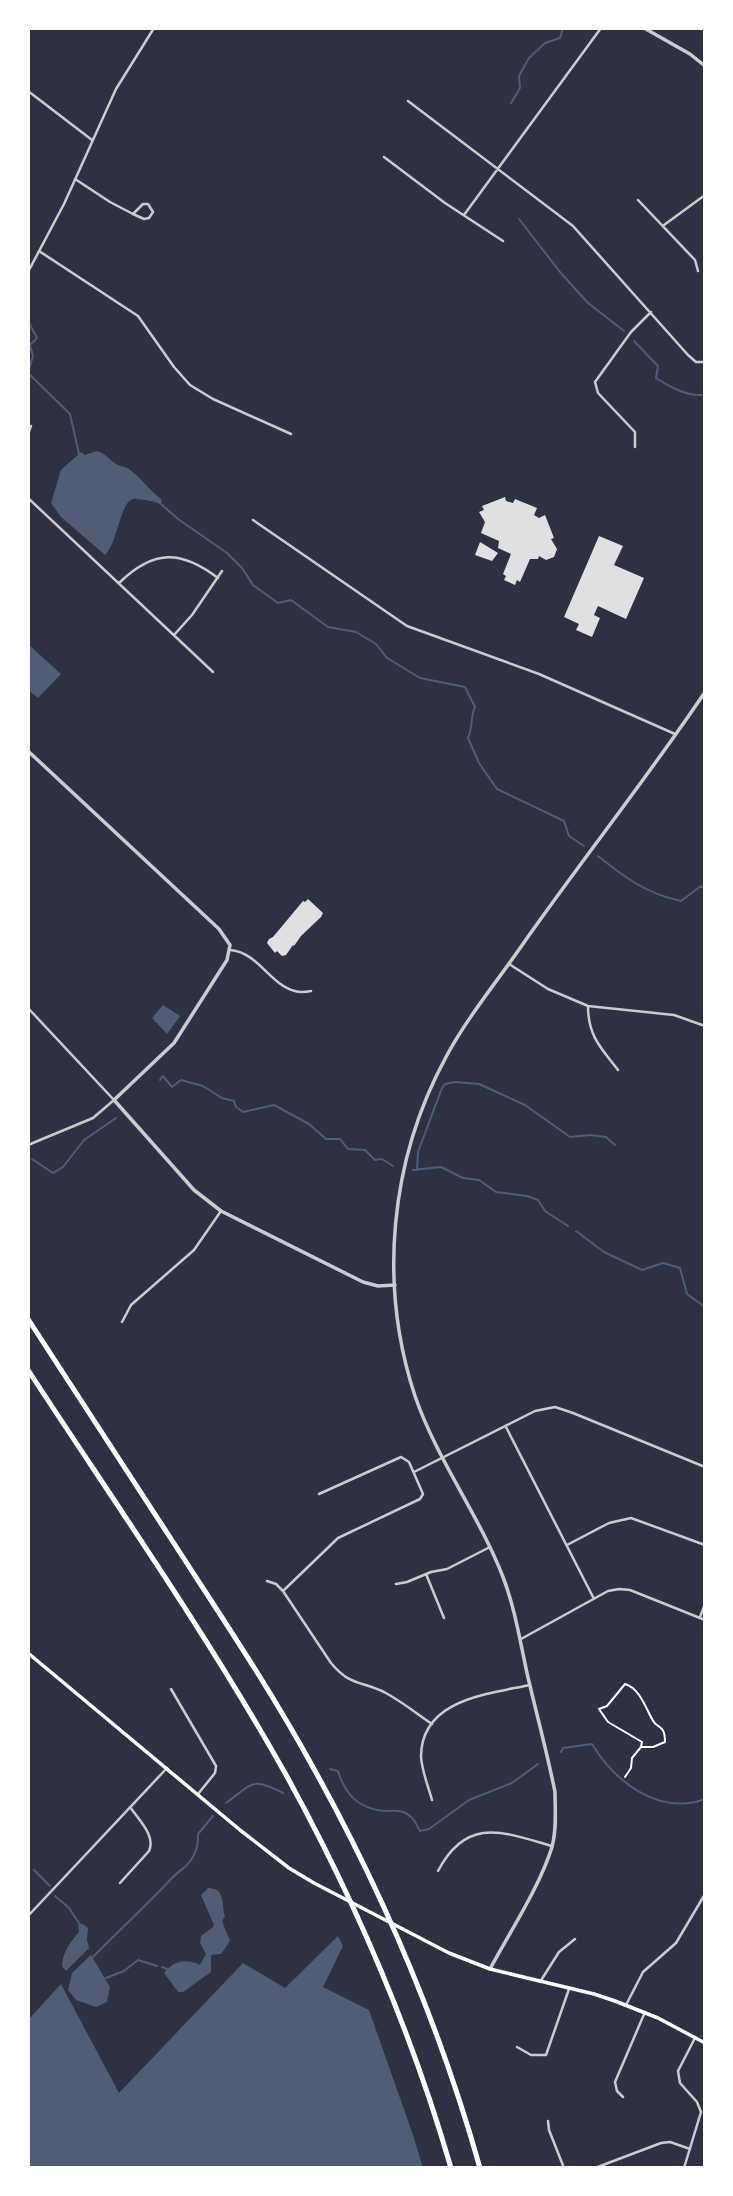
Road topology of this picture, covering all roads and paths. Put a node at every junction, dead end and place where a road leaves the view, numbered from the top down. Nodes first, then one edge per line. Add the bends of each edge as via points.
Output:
1 (154, 28) edge
2 (601, 28) edge
3 (644, 28) edge
4 (705, 66) edge
5 (28, 91) edge
6 (408, 101) dead end
7 (92, 140) junction
8 (384, 158) dead end
9 (498, 168) junction
10 (75, 179) junction
11 (705, 195) edge
12 (638, 200) dead end
13 (133, 214) junction
14 (464, 215) junction
15 (664, 226) junction
16 (503, 241) dead end
17 (39, 251) junction
18 (698, 271) dead end
19 (28, 272) edge
20 (651, 312) junction
21 (705, 362) edge
22 (32, 426) dead end
23 (28, 434) edge
24 (291, 435) dead end
25 (635, 447) dead end
26 (28, 498) edge
27 (253, 520) dead end
28 (222, 571) dead end
29 (218, 578) junction
30 (119, 584) junction
31 (173, 635) junction
32 (214, 672) dead end
33 (705, 692) edge
34 (675, 734) junction
35 (28, 751) edge
36 (230, 950) junction
37 (509, 964) junction
38 (311, 992) dead end
39 (588, 1006) junction
40 (28, 1008) edge
41 (705, 1026) edge
42 (618, 1070) dead end
43 (114, 1100) junction
44 (28, 1145) edge
45 (221, 1211) junction
46 (395, 1285) junction
47 (28, 1319) edge
48 (122, 1322) dead end
49 (28, 1370) edge
50 (506, 1427) junction
51 (443, 1458) junction
52 (705, 1467) edge
53 (414, 1472) junction
54 (319, 1494) dead end
55 (567, 1545) junction
56 (705, 1545) edge
57 (490, 1547) junction
58 (426, 1574) junction
59 (267, 1581) dead end
60 (396, 1584) dead end
61 (283, 1591) junction
62 (593, 1597) junction
63 (705, 1604) edge
64 (444, 1618) dead end
65 (699, 1618) junction
66 (705, 1620) edge
67 (520, 1640) junction
68 (28, 1653) edge
69 (530, 1685) junction
70 (171, 1689) dead end
71 (432, 1724) junction
72 (641, 1747) junction
73 (167, 1768) junction
74 (625, 1777) dead end
75 (198, 1794) junction
76 (432, 1800) dead end
77 (130, 1807) junction
78 (552, 1846) junction
79 (438, 1871) dead end
80 (120, 1882) dead end
81 (705, 1894) edge
82 (28, 1916) edge
83 (575, 1939) dead end
84 (490, 1969) junction
85 (540, 1982) junction
86 (569, 1989) junction
87 (626, 2005) junction
88 (645, 2012) junction
89 (695, 2038) junction
90 (705, 2043) edge
91 (517, 2048) dead end
92 (623, 2096) dead end
93 (548, 2121) dead end
94 (690, 2149) junction
95 (452, 2168) edge
96 (481, 2168) edge
97 (564, 2168) edge
98 (595, 2168) edge
99 (684, 2168) edge

1 - 7 street via 116,89
2 - 9 street
3 - 4 street
5 - 7 street
6 - 9 street
7 - 10 street
8 - 14 street
9 - 14 street
9 - 20 street via 573,226
10 - 13 street
10 - 17 street
11 - 15 street
12 - 15 street
13 - 13 street via 143,204 153,212 144,219
14 - 16 street
15 - 18 street via 695,260
17 - 19 street
17 - 24 street via 138,316 180,375 198,391
20 - 21 street via 688,355
20 - 25 street via 595,382 598,393 635,432
22 - 23 street
26 - 30 street
27 - 34 street via 407,626 539,674
28 - 29 street
29 - 30 street via 198,564 167,556 136,568
29 - 31 street
30 - 31 street
31 - 32 street
33 - 34 street
34 - 37 street
35 - 36 street via 219,929 229,940
36 - 38 street via 244,952 295,992
36 - 43 street via 174,1043
37 - 39 street via 548,989
37 - 46 street via 447,1055 414,1130 396,1215
39 - 41 street via 674,1015
39 - 42 street via 594,1039
40 - 43 street
43 - 44 street via 93,1118
43 - 45 street via 194,1190
45 - 46 street via 363,1282
45 - 48 street via 194,1250 131,1305
46 - 51 street via 403,1354 423,1417
47 - 96 highway via 248,1657 320,1779 405,1956
49 - 95 highway via 227,1675 306,1811 386,1982
50 - 51 street
50 - 52 street via 535,1410 555,1407
50 - 55 street
51 - 53 street
51 - 57 street
53 - 54 street via 409,1462 398,1458
53 - 61 street via 422,1496 338,1538
55 - 56 street via 609,1523 631,1518
55 - 62 street
57 - 58 street via 447,1569
57 - 67 street
58 - 60 street
58 - 64 street
59 - 61 street
61 - 71 street via 340,1674 387,1694
62 - 65 street via 620,1588
62 - 67 street
63 - 65 street
65 - 66 street
67 - 69 street
68 - 73 main road
69 - 71 street via 454,1704
69 - 78 street via 555,1792
70 - 75 street via 216,1766
71 - 76 street via 421,1757
72 - 72 path via 661,1744 665,1735 645,1703 625,1684 599,1709 608,1722 642,1742
72 - 74 path
73 - 75 main road
73 - 77 street
75 - 84 main road via 289,1868 422,1940
77 - 80 street via 152,1844
77 - 82 street
78 - 79 street via 513,1834 485,1832 455,1846
78 - 84 street
81 - 87 street via 676,1943 643,1972
83 - 85 street via 559,1952
84 - 85 main road
85 - 86 main road
86 - 87 main road
86 - 91 street via 546,2055 531,2055
87 - 88 main road
88 - 89 main road
88 - 92 street via 615,2082
89 - 90 main road
89 - 94 street via 678,2071 680,2083 701,2112
93 - 97 street
94 - 98 street via 661,2143
94 - 99 street

